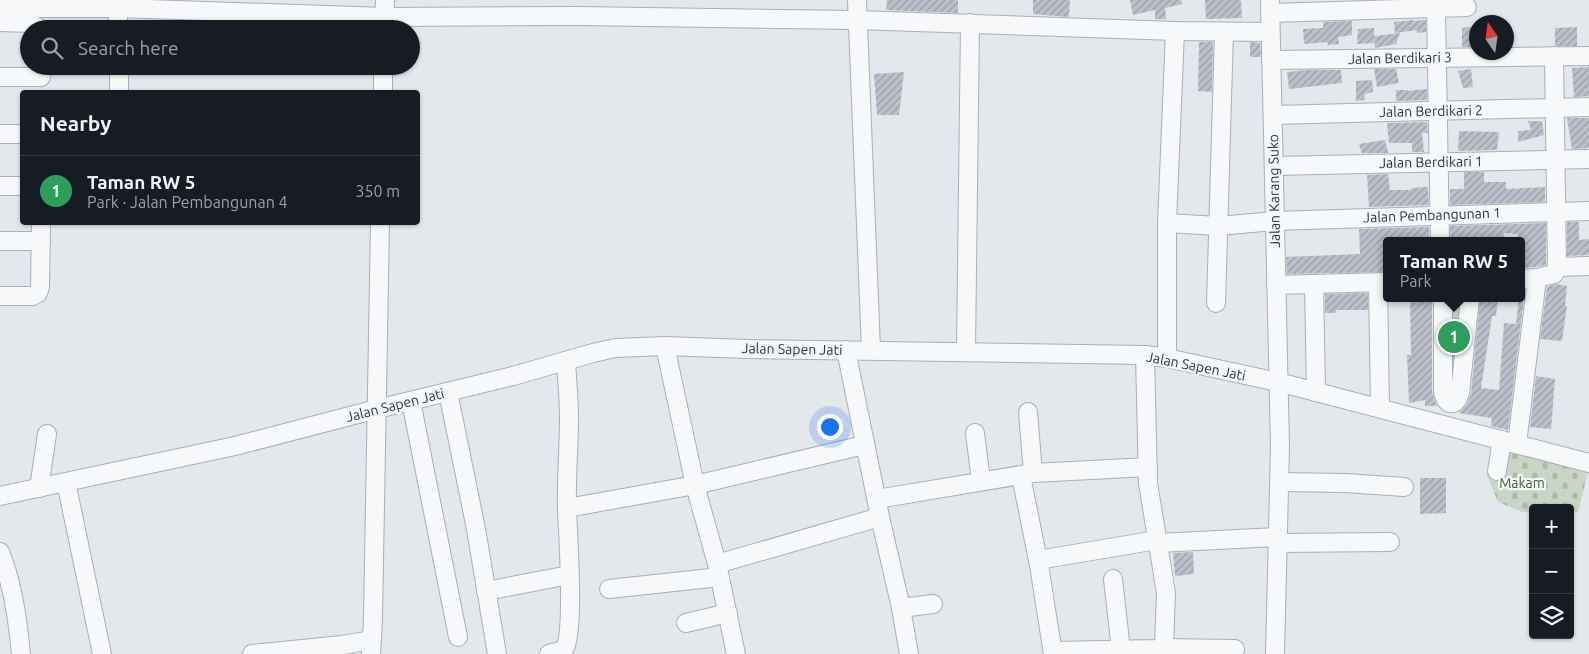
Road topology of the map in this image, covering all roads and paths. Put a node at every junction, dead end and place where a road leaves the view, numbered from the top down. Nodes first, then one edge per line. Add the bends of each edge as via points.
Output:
1 (857, 0) edge
2 (1270, 6) edge
3 (1467, 7) dead end
4 (0, 8) edge
5 (118, 8) junction
6 (1436, 8) junction
7 (385, 15) edge
8 (118, 20) edge
9 (857, 20) junction
10 (0, 22) edge
11 (20, 23) edge
12 (970, 24) junction
13 (1175, 31) junction
14 (1224, 32) junction
15 (1270, 32) junction
16 (1554, 56) junction
17 (1589, 56) edge
18 (1436, 58) junction
19 (1271, 60) junction
20 (119, 75) edge
21 (384, 75) edge
22 (0, 77) edge
23 (41, 79) edge
24 (119, 90) edge
25 (383, 90) edge
26 (1589, 107) edge
27 (1555, 108) junction
28 (1437, 111) junction
29 (1272, 115) junction
30 (0, 134) edge
31 (20, 134) edge
32 (1556, 159) junction
33 (1589, 159) edge
34 (1438, 162) junction
35 (1274, 166) junction
36 (0, 186) edge
37 (20, 186) edge
38 (1589, 211) edge
39 (1557, 212) junction
40 (1439, 215) junction
41 (1275, 221) junction
42 (1167, 224) junction
43 (41, 225) edge
44 (380, 225) edge
45 (1218, 226) junction
46 (1440, 237) edge
47 (0, 241) edge
48 (40, 241) junction
49 (1589, 266) edge
50 (1557, 267) junction
51 (1529, 279) edge
52 (1382, 282) edge
53 (1314, 284) junction
54 (1276, 285) junction
55 (0, 296) edge
56 (1443, 302) edge
57 (1470, 302) edge
58 (1216, 304) dead end
59 (665, 346) junction
60 (846, 350) junction
61 (871, 350) junction
62 (966, 352) junction
63 (1145, 355) junction
64 (1167, 358) junction
65 (566, 361) junction
66 (1278, 382) junction
67 (448, 392) junction
68 (1316, 392) junction
69 (410, 401) junction
70 (1380, 408) junction
71 (377, 409) junction
72 (1028, 412) dead end
73 (975, 433) dead end
74 (47, 434) dead end
75 (1509, 442) junction
76 (864, 445) junction
77 (1589, 463) edge
78 (1148, 467) junction
79 (1497, 471) dead end
80 (1027, 474) junction
81 (981, 481) junction
82 (66, 482) junction
83 (1280, 482) junction
84 (695, 485) junction
85 (1404, 487) dead end
86 (38, 488) junction
87 (0, 496) edge
88 (876, 499) junction
89 (567, 508) junction
90 (880, 517) junction
91 (1278, 540) junction
92 (1158, 542) junction
93 (1390, 542) dead end
94 (1, 560) edge
95 (1038, 560) junction
96 (718, 570) junction
97 (570, 574) junction
98 (1113, 579) dead end
99 (609, 589) dead end
100 (486, 591) junction
101 (933, 604) dead end
102 (902, 608) junction
103 (728, 613) junction
104 (686, 623) dead end
105 (458, 637) dead end
106 (371, 647) edge
107 (1234, 649) dead end
108 (1158, 650) edge
109 (1126, 651) edge
110 (1053, 653) edge
111 (21, 654) edge
112 (102, 654) edge
113 (252, 654) edge
114 (497, 654) edge
115 (549, 654) edge
116 (736, 654) edge
117 (907, 654) edge
118 (1275, 654) edge

1 - 9 street
2 - 6 street
2 - 15 street, Jalan Karang Suko
3 - 6 street
4 - 5 street
5 - 7 street
5 - 8 street
6 - 18 street
7 - 9 street
9 - 12 street
9 - 61 street
10 - 11 street
12 - 13 street
12 - 62 street
13 - 14 street
13 - 42 street
14 - 15 street
14 - 45 street
15 - 19 street, Jalan Karang Suko
16 - 17 street, Jalan Berdikari 3
16 - 18 street, Jalan Berdikari 3
16 - 27 street
18 - 19 street, Jalan Berdikari 3
18 - 28 street
19 - 29 street, Jalan Karang Suko
20 - 24 street
21 - 25 street
22 - 23 street
26 - 27 street, Jalan Berdikari 2
27 - 28 street, Jalan Berdikari 2
27 - 32 street
28 - 29 street, Jalan Berdikari 2
28 - 34 street
29 - 35 street, Jalan Karang Suko
30 - 31 street
32 - 33 street, Jalan Berdikari 1
32 - 34 street, Jalan Berdikari 1
32 - 39 street
34 - 35 street, Jalan Berdikari 1
34 - 40 street
35 - 41 street, Jalan Karang Suko
36 - 37 street
38 - 39 street, Jalan Pembangunan 1
39 - 40 street, Jalan Pembangunan 1
39 - 50 street
40 - 41 street, Jalan Pembangunan 1
40 - 46 street
41 - 45 street, Jalan Pembangunan 1
41 - 54 street, Jalan Karang Suko
42 - 45 street, Jalan Pembangunan 1
42 - 64 street
43 - 48 street
44 - 71 street
45 - 58 street
47 - 48 street
48 - 55 street via 38,293 33,296
49 - 50 street
50 - 51 street via 1554,274
51 - 75 street
52 - 53 street
52 - 70 street
53 - 54 street
53 - 68 street
54 - 66 street, Jalan Karang Suko
56 - 57 street via 1444,396 1449,403 1457,400 1460,392
59 - 60 street, Jalan Sapen Jati
59 - 65 street, Jalan Sapen Jati via 615,348
59 - 84 street
60 - 61 street, Jalan Sapen Jati
60 - 76 street
61 - 62 street, Jalan Sapen Jati
62 - 63 street, Jalan Sapen Jati
63 - 64 street, Jalan Sapen Jati
63 - 78 street
64 - 66 street, Jalan Sapen Jati
65 - 67 street, Jalan Sapen Jati
65 - 89 street via 569,417
66 - 68 street, Jalan Sapen Jati
66 - 83 street, Jalan Karang Suko
67 - 69 street, Jalan Sapen Jati
67 - 100 street
68 - 70 street, Jalan Sapen Jati
69 - 71 street, Jalan Sapen Jati
69 - 105 street
70 - 75 street, Jalan Sapen Jati
71 - 82 street, Jalan Sapen Jati via 235,446
71 - 106 street
72 - 80 street
73 - 81 street
74 - 86 street
75 - 77 street, Jalan Sapen Jati
75 - 79 street
76 - 84 street
76 - 88 street
78 - 80 street
78 - 92 street
80 - 81 street
80 - 95 street
81 - 88 street
82 - 86 street, Jalan Sapen Jati
82 - 112 street
83 - 85 street
83 - 91 street, Jalan Karang Suko
84 - 89 street
84 - 96 street
86 - 87 street, Jalan Sapen Jati
88 - 90 street
89 - 97 street
90 - 96 street
90 - 102 street
91 - 92 street
91 - 93 street
91 - 118 street, Jalan Karang Suko
92 - 95 street
92 - 108 street via 1166,594 1164,646
94 - 111 street via 18,627
95 - 110 street
96 - 99 street
96 - 103 street
97 - 100 street
97 - 115 street via 576,624 564,650
98 - 109 street
100 - 114 street
101 - 102 street
102 - 117 street
103 - 104 street
103 - 116 street
106 - 113 street via 342,645
107 - 108 street
108 - 109 street
109 - 110 street

